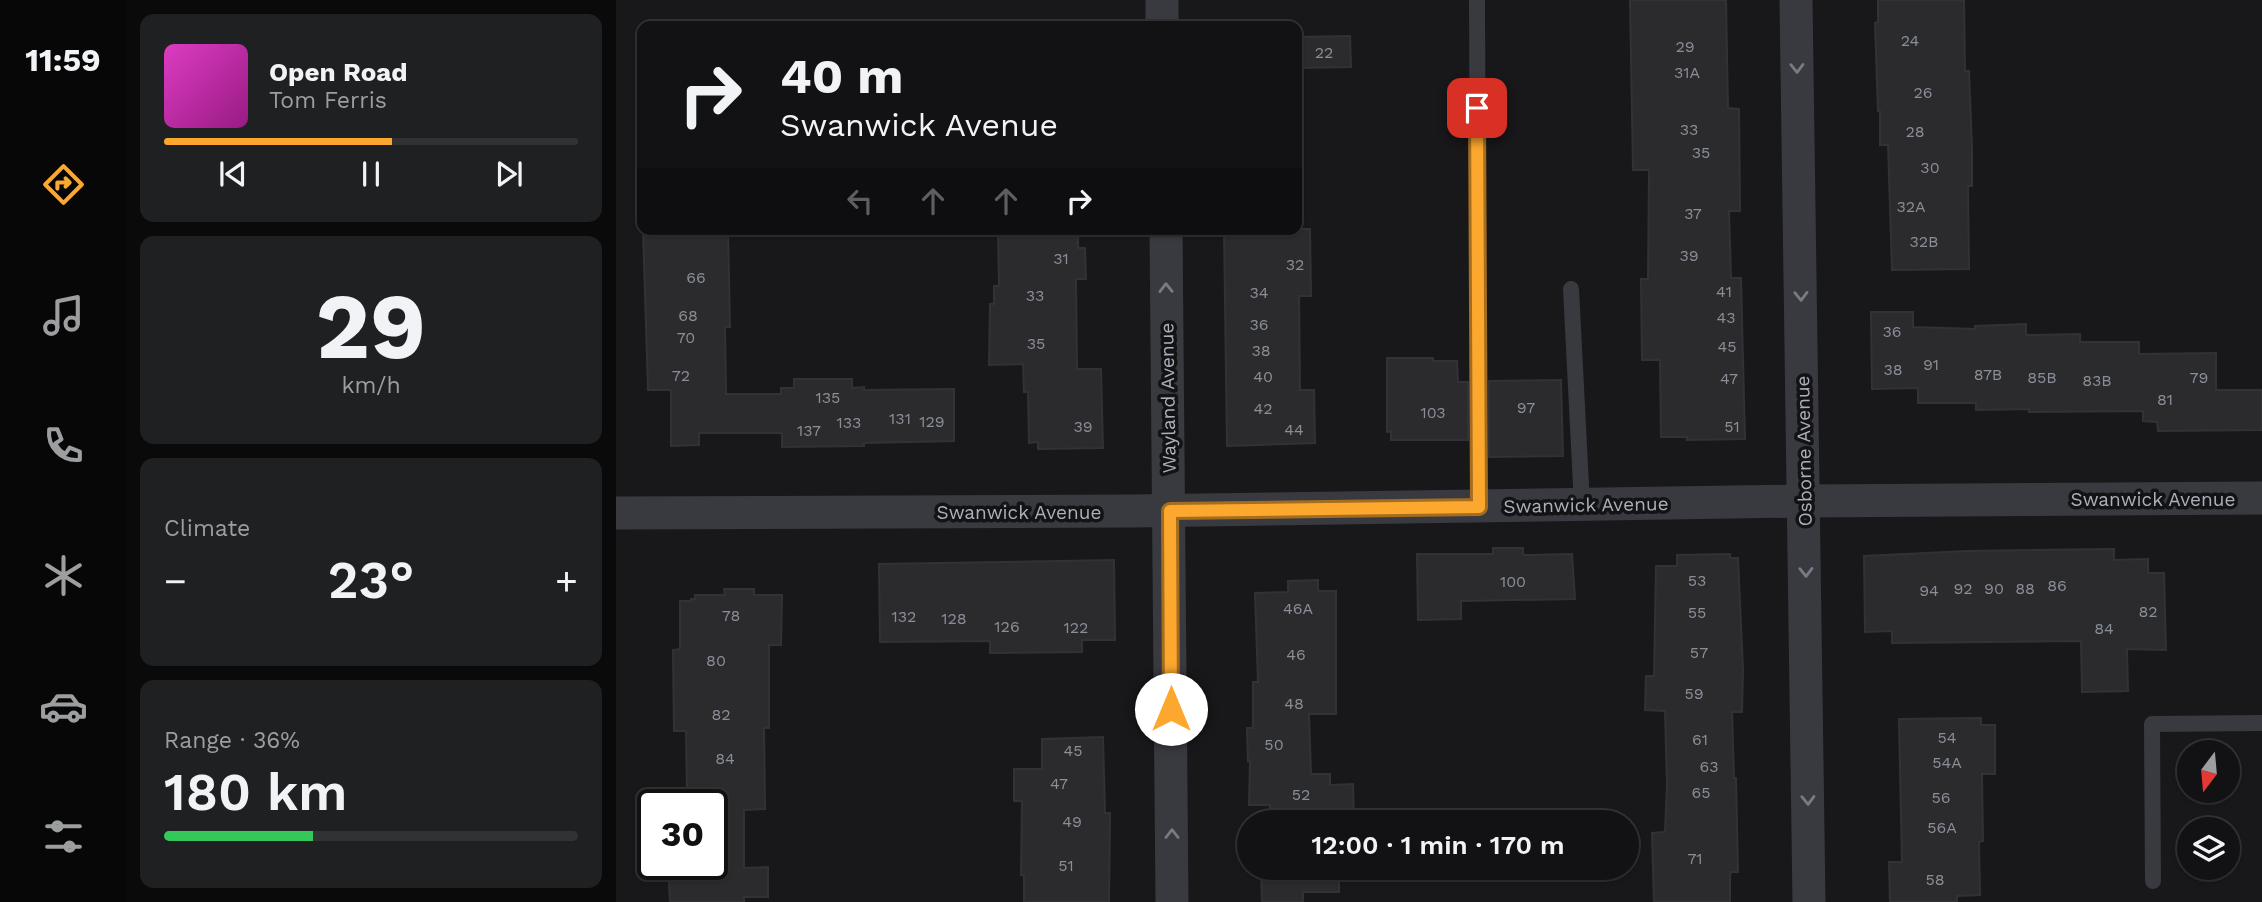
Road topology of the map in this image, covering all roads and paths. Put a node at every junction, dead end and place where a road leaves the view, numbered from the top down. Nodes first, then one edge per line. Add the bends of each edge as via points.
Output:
1 (1162, 0) edge
2 (1477, 0) edge
3 (1796, 0) edge
4 (1163, 21) edge
5 (1166, 235) edge
6 (1572, 289) dead end
7 (2262, 498) edge
8 (1805, 501) junction
9 (1582, 505) junction
10 (1479, 507) junction
11 (1170, 511) junction
12 (616, 513) edge
13 (2262, 723) edge
14 (2153, 881) dead end
15 (1172, 902) edge
16 (1809, 902) edge

1 - 4 street
2 - 10 lane
3 -> 8 street, Osborne Avenue
11 -> 5 street, Wayland Avenue
6 - 9 lane
7 - 8 street, Swanwick Avenue
8 - 9 street, Swanwick Avenue
8 -> 16 street, Osborne Avenue
9 - 10 street, Swanwick Avenue
10 - 11 street, Swanwick Avenue
11 - 12 street, Swanwick Avenue
15 -> 11 street, Wayland Avenue
13 - 14 lane via 2152,724

